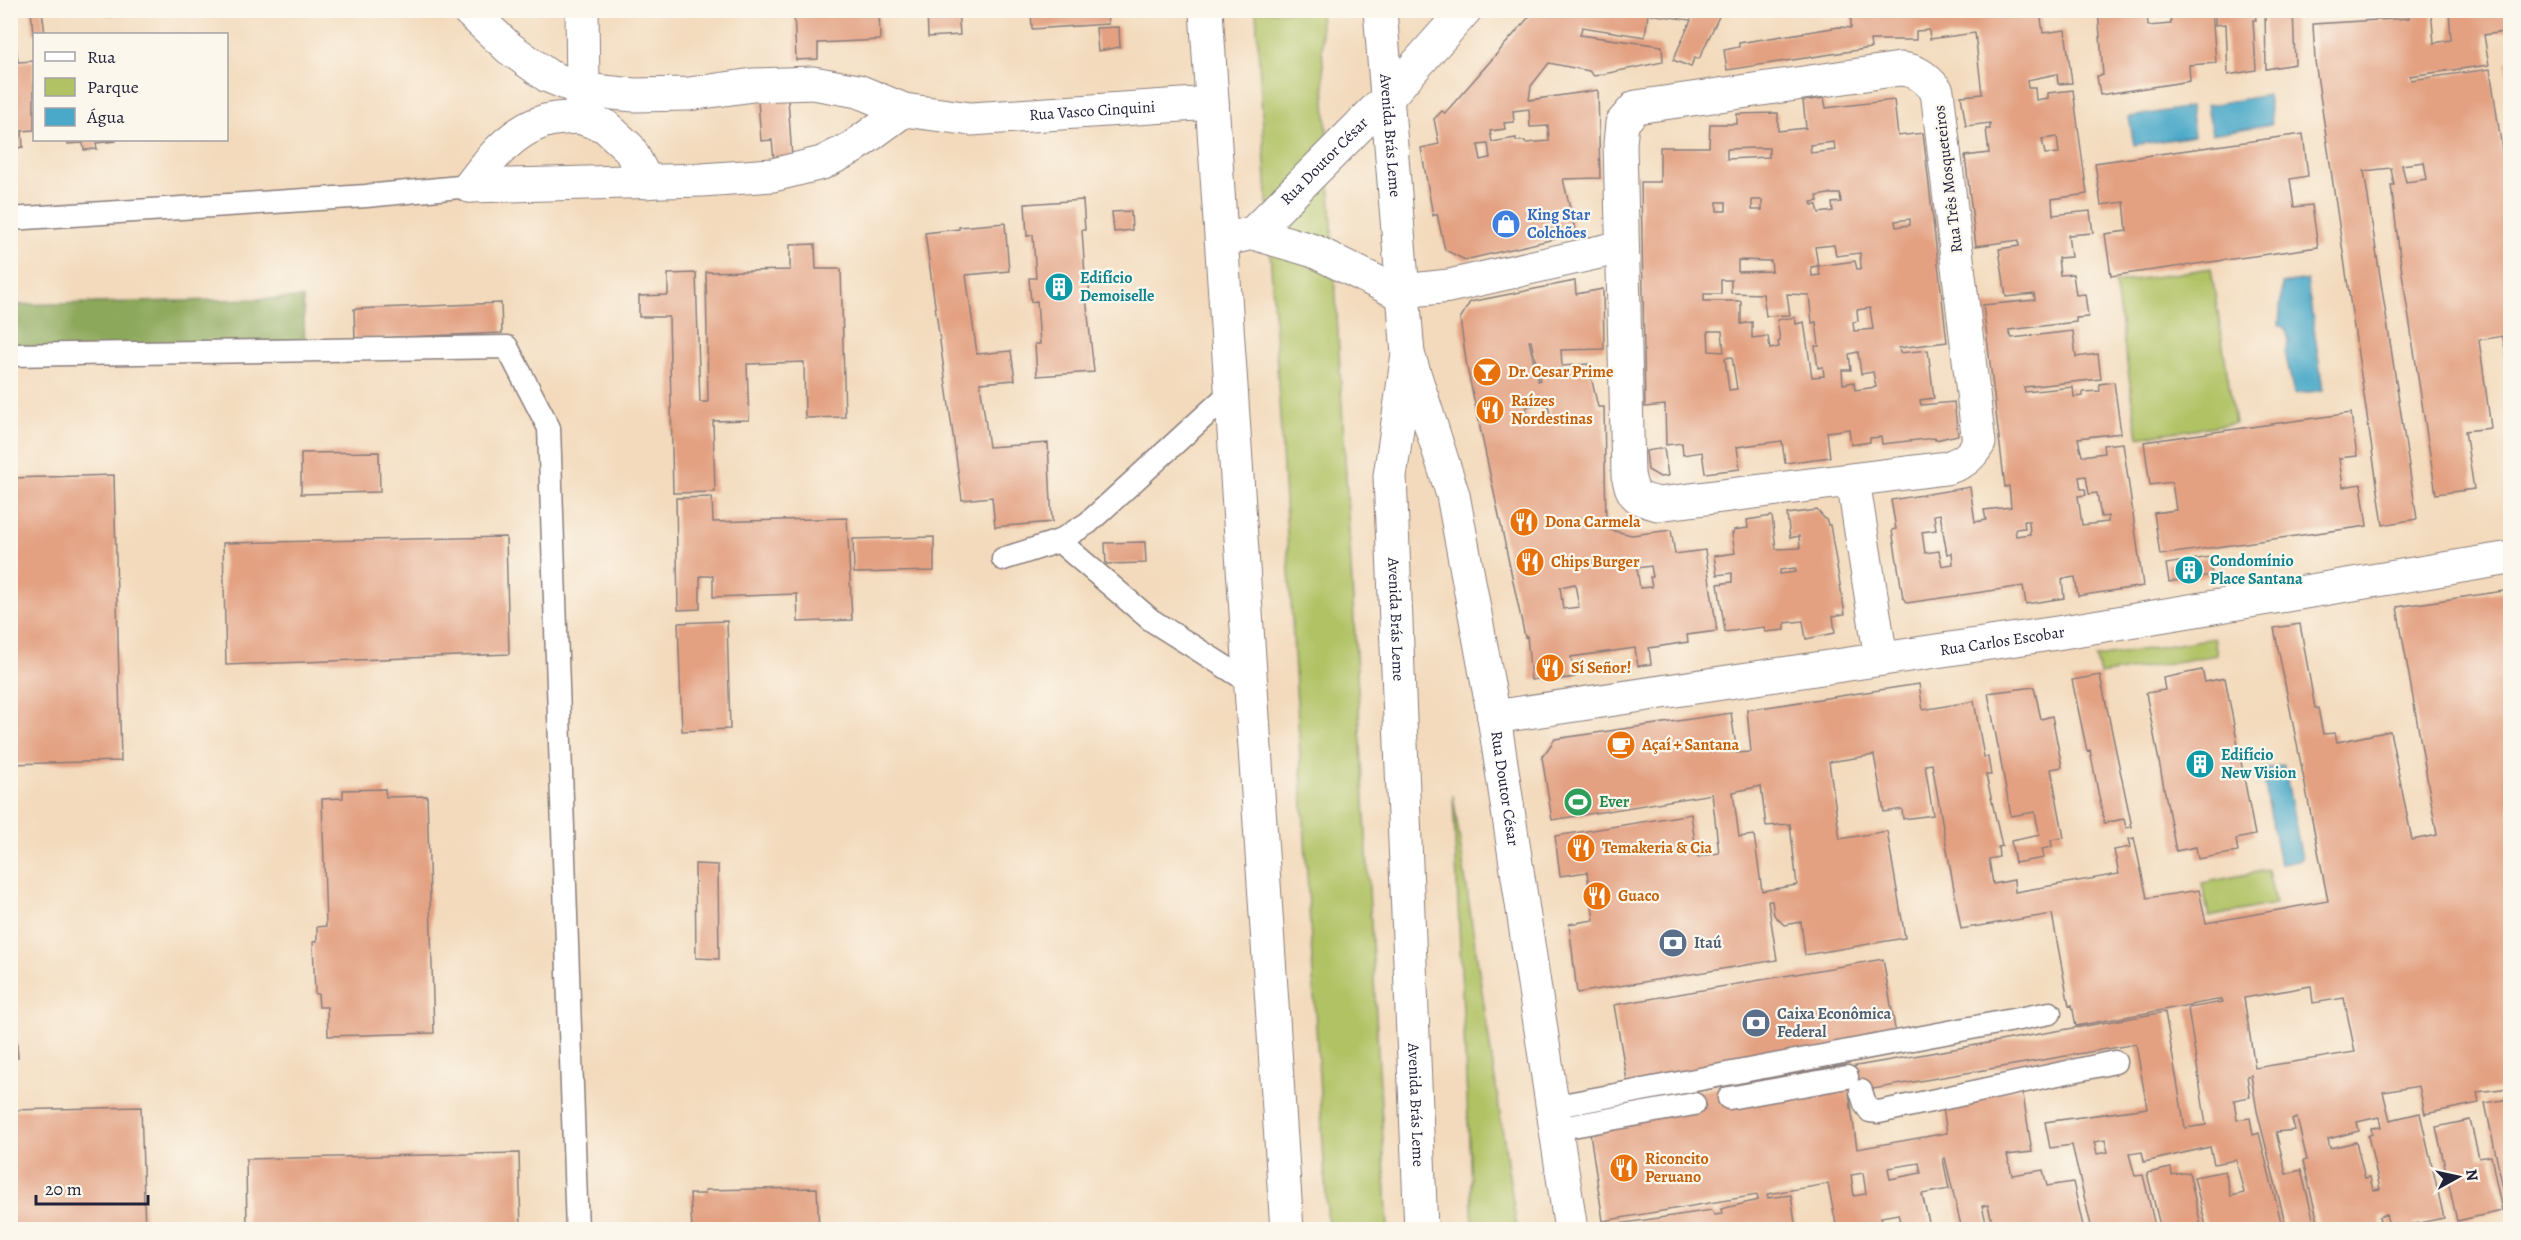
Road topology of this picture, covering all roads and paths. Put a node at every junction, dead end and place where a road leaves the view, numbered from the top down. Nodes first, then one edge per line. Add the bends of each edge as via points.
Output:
1 (468, 10) edge
2 (508, 10) edge
3 (582, 10) edge
4 (1206, 10) edge
5 (1380, 10) edge
6 (1466, 10) edge
7 (509, 48) junction
8 (1387, 98) junction
9 (581, 103) junction
10 (1212, 103) junction
11 (904, 110) junction
12 (647, 182) junction
13 (471, 186) junction
14 (10, 219) edge
15 (1253, 233) junction
16 (1221, 240) junction
17 (1622, 247) junction
18 (1403, 293) junction
19 (1408, 354) junction
20 (10, 355) edge
21 (1232, 391) junction
22 (1853, 480) junction
23 (1059, 542) junction
24 (2511, 558) edge
25 (1003, 559) dead end
26 (1881, 659) junction
27 (1251, 683) junction
28 (1494, 717) junction
29 (2050, 1013) dead end
30 (2115, 1062) dead end
31 (1729, 1098) dead end
32 (1694, 1104) dead end
33 (1554, 1118) junction
34 (578, 1230) edge
35 (1287, 1230) edge
36 (1421, 1230) edge
37 (1571, 1230) edge

1 - 7 street
2 - 7 street
3 - 9 street
4 - 10 street
5 - 8 street, Avenida Brás Leme
6 - 8 street, Rua Doutor César
7 - 9 street
8 - 15 street, Rua Doutor César
8 - 18 street, Avenida Brás Leme
9 - 11 street, Rua Vasco Cinquini via 634,95 813,83 858,91
9 - 12 street via 629,148
9 - 13 street via 511,139 489,160
10 - 11 street, Rua Vasco Cinquini via 971,119
10 - 16 street
11 - 12 street via 852,148 822,163 773,175
12 - 13 street
13 - 14 lane
15 - 16 street
15 - 18 street via 1314,251
16 - 21 street
17 - 18 street
17 - 22 street, Rua Três Mosqueteiros via 1631,491 1639,499 1658,504
17 - 22 street, Rua Três Mosqueteiros via 1620,132 1622,123 1636,107 1900,69 1914,70 1929,81 1937,91 1979,443 1971,457 1953,466
18 - 19 street, Avenida Brás Leme
19 - 28 street, Rua Doutor César via 1453,495
19 - 36 street, Avenida Brás Leme via 1390,476
20 - 34 lane via 507,347 549,428
21 - 23 lane via 1088,523
21 - 27 street
22 - 26 street
23 - 25 lane
23 - 27 lane via 1151,620
24 - 26 street, Rua Carlos Escobar
26 - 28 street, Rua Carlos Escobar
27 - 35 street
28 - 33 street, Rua Doutor César
29 - 33 lane
30 - 31 lane via 1879,1112 1870,1111 1854,1084
32 - 33 lane
33 - 37 street, Rua Doutor César

